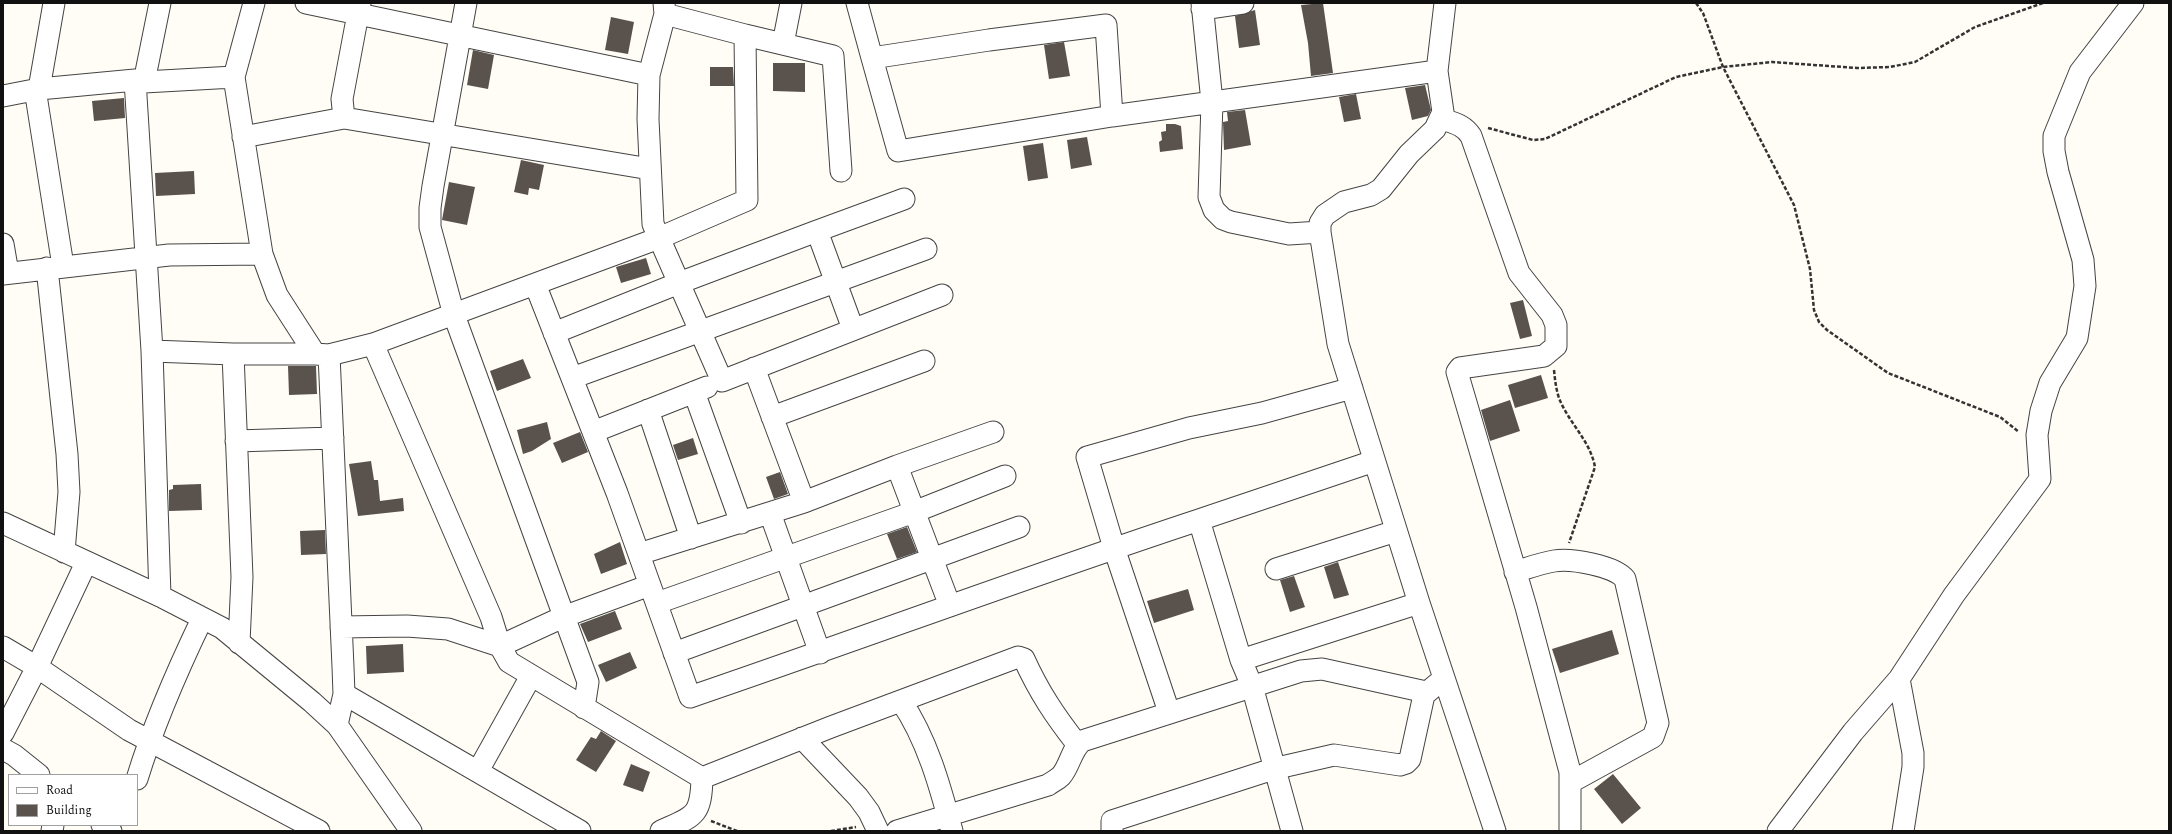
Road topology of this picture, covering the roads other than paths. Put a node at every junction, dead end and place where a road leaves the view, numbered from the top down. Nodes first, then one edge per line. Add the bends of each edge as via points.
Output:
1 (54, 3) edge
2 (160, 3) edge
3 (254, 3) edge
4 (306, 3) edge
5 (466, 3) edge
6 (791, 3) edge
7 (857, 3) edge
8 (1243, 3) edge
9 (1445, 3) edge
10 (2133, 3) edge
11 (1202, 6) edge
12 (359, 8) edge
13 (665, 9) edge
14 (745, 35) junction
15 (461, 36) junction
16 (783, 44) junction
17 (872, 58) junction
18 (1437, 71) junction
19 (649, 75) junction
20 (234, 77) junction
21 (139, 81) junction
22 (37, 89) junction
23 (3, 96) edge
24 (1212, 102) junction
25 (1112, 116) junction
26 (344, 118) junction
27 (1442, 119) junction
28 (442, 134) junction
29 (243, 137) junction
30 (650, 169) junction
31 (841, 172) dead end
32 (904, 199) dead end
33 (817, 231) junction
34 (1320, 232) junction
35 (659, 238) junction
36 (3, 244) edge
37 (926, 249) dead end
38 (262, 254) junction
39 (146, 257) junction
40 (55, 267) junction
41 (5, 274) edge
42 (834, 282) junction
43 (679, 283) junction
44 (534, 284) junction
45 (942, 295) dead end
46 (454, 315) junction
47 (853, 329) junction
48 (701, 332) junction
49 (554, 333) junction
50 (373, 344) junction
51 (152, 351) junction
52 (233, 354) junction
53 (322, 354) junction
54 (924, 360) dead end
55 (754, 368) junction
56 (572, 378) junction
57 (722, 381) junction
58 (1352, 388) junction
59 (694, 392) junction
60 (648, 410) junction
61 (772, 416) junction
62 (593, 432) junction
63 (993, 432) dead end
64 (333, 438) junction
65 (236, 441) junction
66 (1374, 461) junction
67 (897, 466) junction
68 (1005, 476) dead end
69 (804, 502) junction
70 (914, 512) junction
71 (770, 513) junction
72 (1199, 520) junction
73 (3, 523) edge
74 (741, 523) junction
75 (1019, 527) dead end
76 (1396, 531) junction
77 (691, 538) junction
78 (1114, 548) junction
79 (64, 552) junction
80 (639, 554) junction
81 (786, 558) junction
82 (932, 558) junction
83 (86, 563) junction
84 (1276, 569) dead end
85 (1515, 572) junction
86 (653, 594) junction
87 (160, 596) junction
88 (1419, 603) junction
89 (802, 606) junction
90 (950, 606) junction
91 (563, 618) junction
92 (202, 619) junction
93 (341, 627) junction
94 (239, 643) junction
95 (1292, 644) junction
96 (500, 646) junction
97 (3, 647) edge
98 (674, 653) junction
99 (820, 653) junction
100 (1241, 660) junction
101 (37, 667) junction
102 (1301, 671) junction
103 (530, 676) junction
104 (1444, 679) junction
105 (1899, 679) junction
106 (1252, 686) junction
107 (1426, 692) junction
108 (344, 694) junction
109 (901, 701) junction
110 (584, 708) junction
111 (1169, 712) junction
112 (337, 725) junction
113 (3, 733) edge
114 (802, 738) junction
115 (1085, 740) junction
116 (148, 741) junction
117 (3, 749) edge
118 (1273, 769) junction
119 (478, 771) junction
120 (38, 774) edge
121 (138, 776) edge
122 (702, 778) junction
123 (1571, 782) junction
124 (950, 823) edge
125 (876, 828) edge
126 (319, 831) edge
127 (411, 831) edge
128 (580, 831) edge
129 (661, 831) edge
130 (896, 831) edge
131 (1112, 831) edge
132 (1292, 831) edge
133 (1496, 831) edge
134 (1570, 831) edge
135 (1778, 831) edge
136 (1903, 831) edge

1 - 22 street
2 - 21 street
3 - 20 street
4 - 12 street
5 - 15 street
6 - 16 street
7 - 17 street
8 - 11 street
9 - 18 street
10 - 105 street via 2080,72 2054,136 2058,172 2083,260 2085,286 2077,338 2050,383 2041,410 2037,434 2040,479 1954,596
11 - 24 street
12 - 15 street
12 - 26 street via 342,99
13 - 14 street
13 - 19 street
14 - 16 street
14 - 35 street via 747,200
15 - 19 street
15 - 28 street
16 - 31 street via 833,56
17 - 25 street via 898,151
17 - 25 street via 1106,25
18 - 24 street
18 - 27 street
19 - 30 street
20 - 21 street
20 - 29 street
21 - 22 street
21 - 39 street
22 - 23 street
22 - 40 street
24 - 25 street
24 - 34 street via 1210,197 1214,210 1223,219 1231,222 1278,233
26 - 28 street
26 - 29 street
27 - 34 street via 1381,189 1333,208 1320,223
27 - 85 street via 1466,129 1471,136 1519,273 1552,315 1556,325 1556,346 1544,356 1460,368 1457,372
28 - 30 street
28 - 46 street via 430,208 430,227
29 - 38 street
30 - 35 street via 653,224
32 - 33 street
33 - 42 street
33 - 43 street
34 - 58 street via 1338,344
35 - 43 street
35 - 44 street
36 - 41 street
37 - 42 street
38 - 39 street
38 - 53 street via 277,295
39 - 40 street
39 - 51 street
40 - 41 street
40 - 79 street via 67,454 68,492
42 - 47 street
42 - 48 street
43 - 48 street
43 - 49 street
44 - 46 street
44 - 49 street
45 - 47 street
46 - 50 street
46 - 91 street
47 - 55 street
48 - 56 street
48 - 57 street
49 - 56 street
50 - 53 street
50 - 96 street via 491,617
51 - 52 street
51 - 87 street
52 - 53 street
52 - 65 street
53 - 64 street
54 - 61 street
55 - 57 street
55 - 61 street
56 - 62 street
57 - 59 street
58 - 66 street
58 - 78 street via 1262,413 1189,428 1087,457
59 - 60 street
59 - 74 street
60 - 62 street
60 - 77 street
61 - 69 street
62 - 80 street
63 - 67 street
64 - 65 street
64 - 93 street
65 - 94 street via 242,577
66 - 72 street
66 - 76 street
67 - 69 street
67 - 70 street
68 - 70 street
69 - 71 street
70 - 81 street
70 - 82 street
71 - 74 street
71 - 81 street
72 - 78 street
72 - 100 street
73 - 79 street
74 - 77 street
75 - 82 street
76 - 84 street
76 - 88 street
77 - 80 street
78 - 90 street
78 - 111 street
79 - 83 street
80 - 86 street
81 - 86 street
81 - 89 street
82 - 89 street
82 - 90 street
83 - 87 street
83 - 101 street
85 - 123 street
85 - 123 street via 1563,560 1614,570 1625,580 1658,723 1653,737
86 - 91 street
86 - 98 street
87 - 92 street
88 - 95 street
88 - 104 street
89 - 98 street
89 - 99 street
90 - 99 street
91 - 96 street
91 - 110 street via 588,682
92 - 94 street via 222,628
92 - 116 street
93 - 96 street via 407,626 448,629
93 - 108 street
94 - 112 street
95 - 100 street
95 - 102 street
96 - 103 street via 509,662
97 - 101 street
98 - 99 street via 690,697
100 - 106 street
101 - 113 street
101 - 116 street
102 - 106 street
102 - 107 street via 1322,669
103 - 110 street
103 - 119 street
104 - 107 street
104 - 133 street
105 - 135 street via 1853,732
105 - 136 street via 1913,767
106 - 111 street
106 - 118 street
107 - 118 street via 1410,759 1406,764 1334,755
108 - 112 street
108 - 119 street
109 - 114 street
109 - 115 street via 1018,657 1022,658 1047,705
109 - 124 street via 922,737
110 - 122 street
111 - 115 street
112 - 127 street
114 - 122 street
114 - 125 street via 858,797
115 - 124 street via 1060,777 1048,785
116 - 121 street
116 - 126 street
117 - 120 street
118 - 131 street via 1112,821
118 - 132 street
119 - 128 street
122 - 129 street via 701,798 697,811 688,819
123 - 134 street
124 - 130 street

